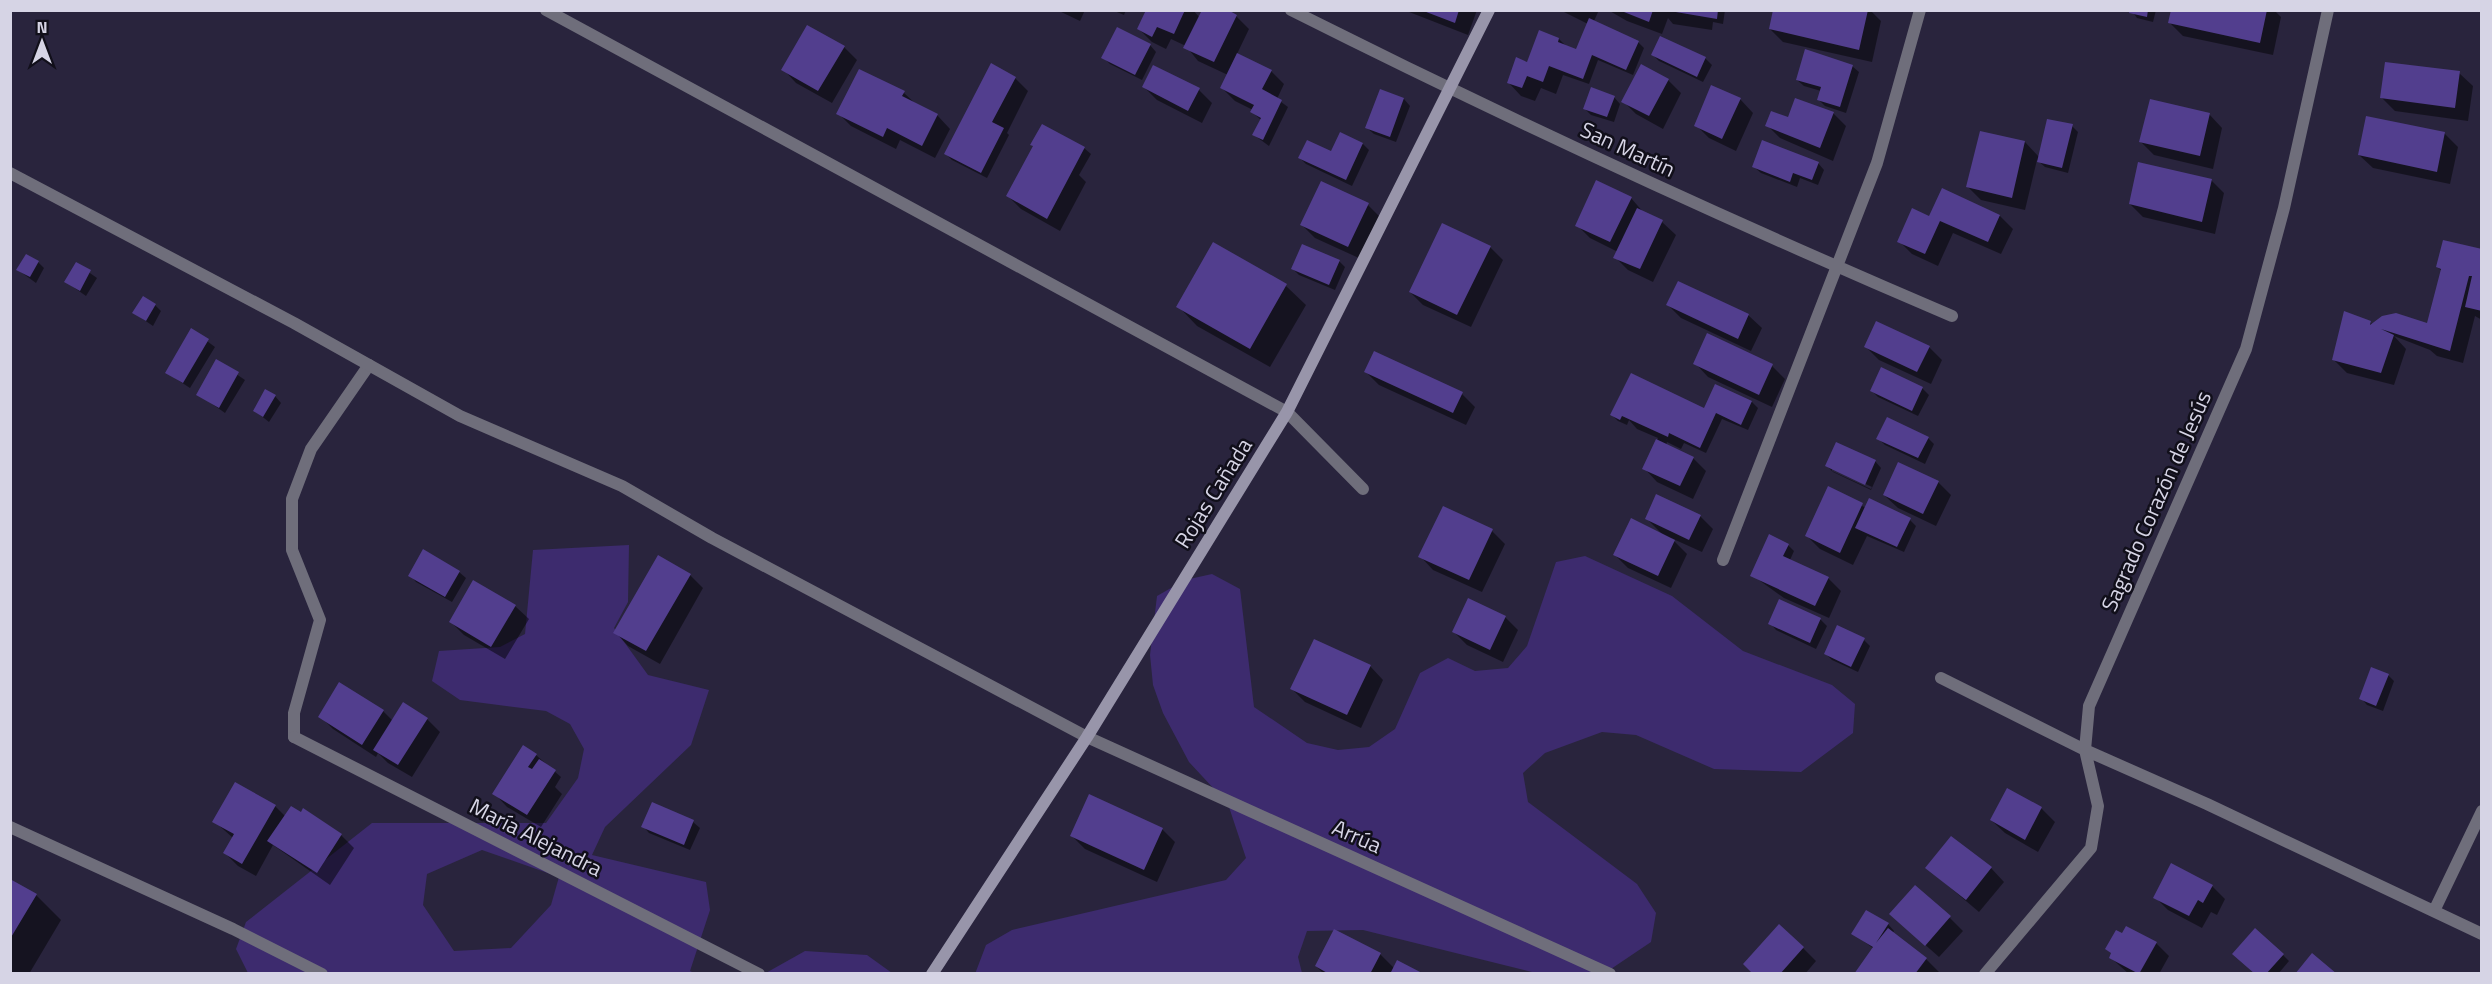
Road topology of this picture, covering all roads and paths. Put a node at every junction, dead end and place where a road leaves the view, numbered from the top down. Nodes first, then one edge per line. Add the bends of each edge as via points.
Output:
1 (546, 10) edge
2 (1291, 10) edge
3 (1489, 10) edge
4 (1920, 10) edge
5 (2328, 10) edge
6 (1448, 89) junction
7 (10, 173) edge
8 (1837, 267) junction
9 (1952, 316) dead end
10 (369, 365) junction
11 (1287, 412) junction
12 (1363, 489) dead end
13 (1723, 560) dead end
14 (1941, 678) dead end
15 (1087, 737) junction
16 (2085, 750) junction
17 (2481, 811) edge
18 (10, 827) edge
19 (2434, 911) junction
20 (2481, 934) edge
21 (322, 974) edge
22 (759, 974) edge
23 (932, 974) edge
24 (1610, 974) edge
25 (1985, 974) edge

1 - 11 street
2 - 6 street, San Martín
3 - 6 main road, Rojas Cañada
4 - 8 street via 1877,163
5 - 16 street, Sagrado Corazón de Jesús via 2284,208 2246,350 2089,706
6 - 8 street, San Martín
6 - 11 main road, Rojas Cañada
7 - 10 street, Arrúa
8 - 9 street, San Martín
8 - 13 street
10 - 15 street, Arrúa via 460,416 622,486 712,538
10 - 22 street, María Alejandra via 311,449 292,499 292,550 320,620 294,712 294,737
11 - 12 street
11 - 15 main road, Rojas Cañada
14 - 16 street
15 - 23 main road, Rojas Cañada
15 - 24 street, Arrúa
16 - 19 street
16 - 25 street, Sagrado Corazón de Jesús via 2098,806 2091,848
17 - 19 street
18 - 21 street
19 - 20 street

